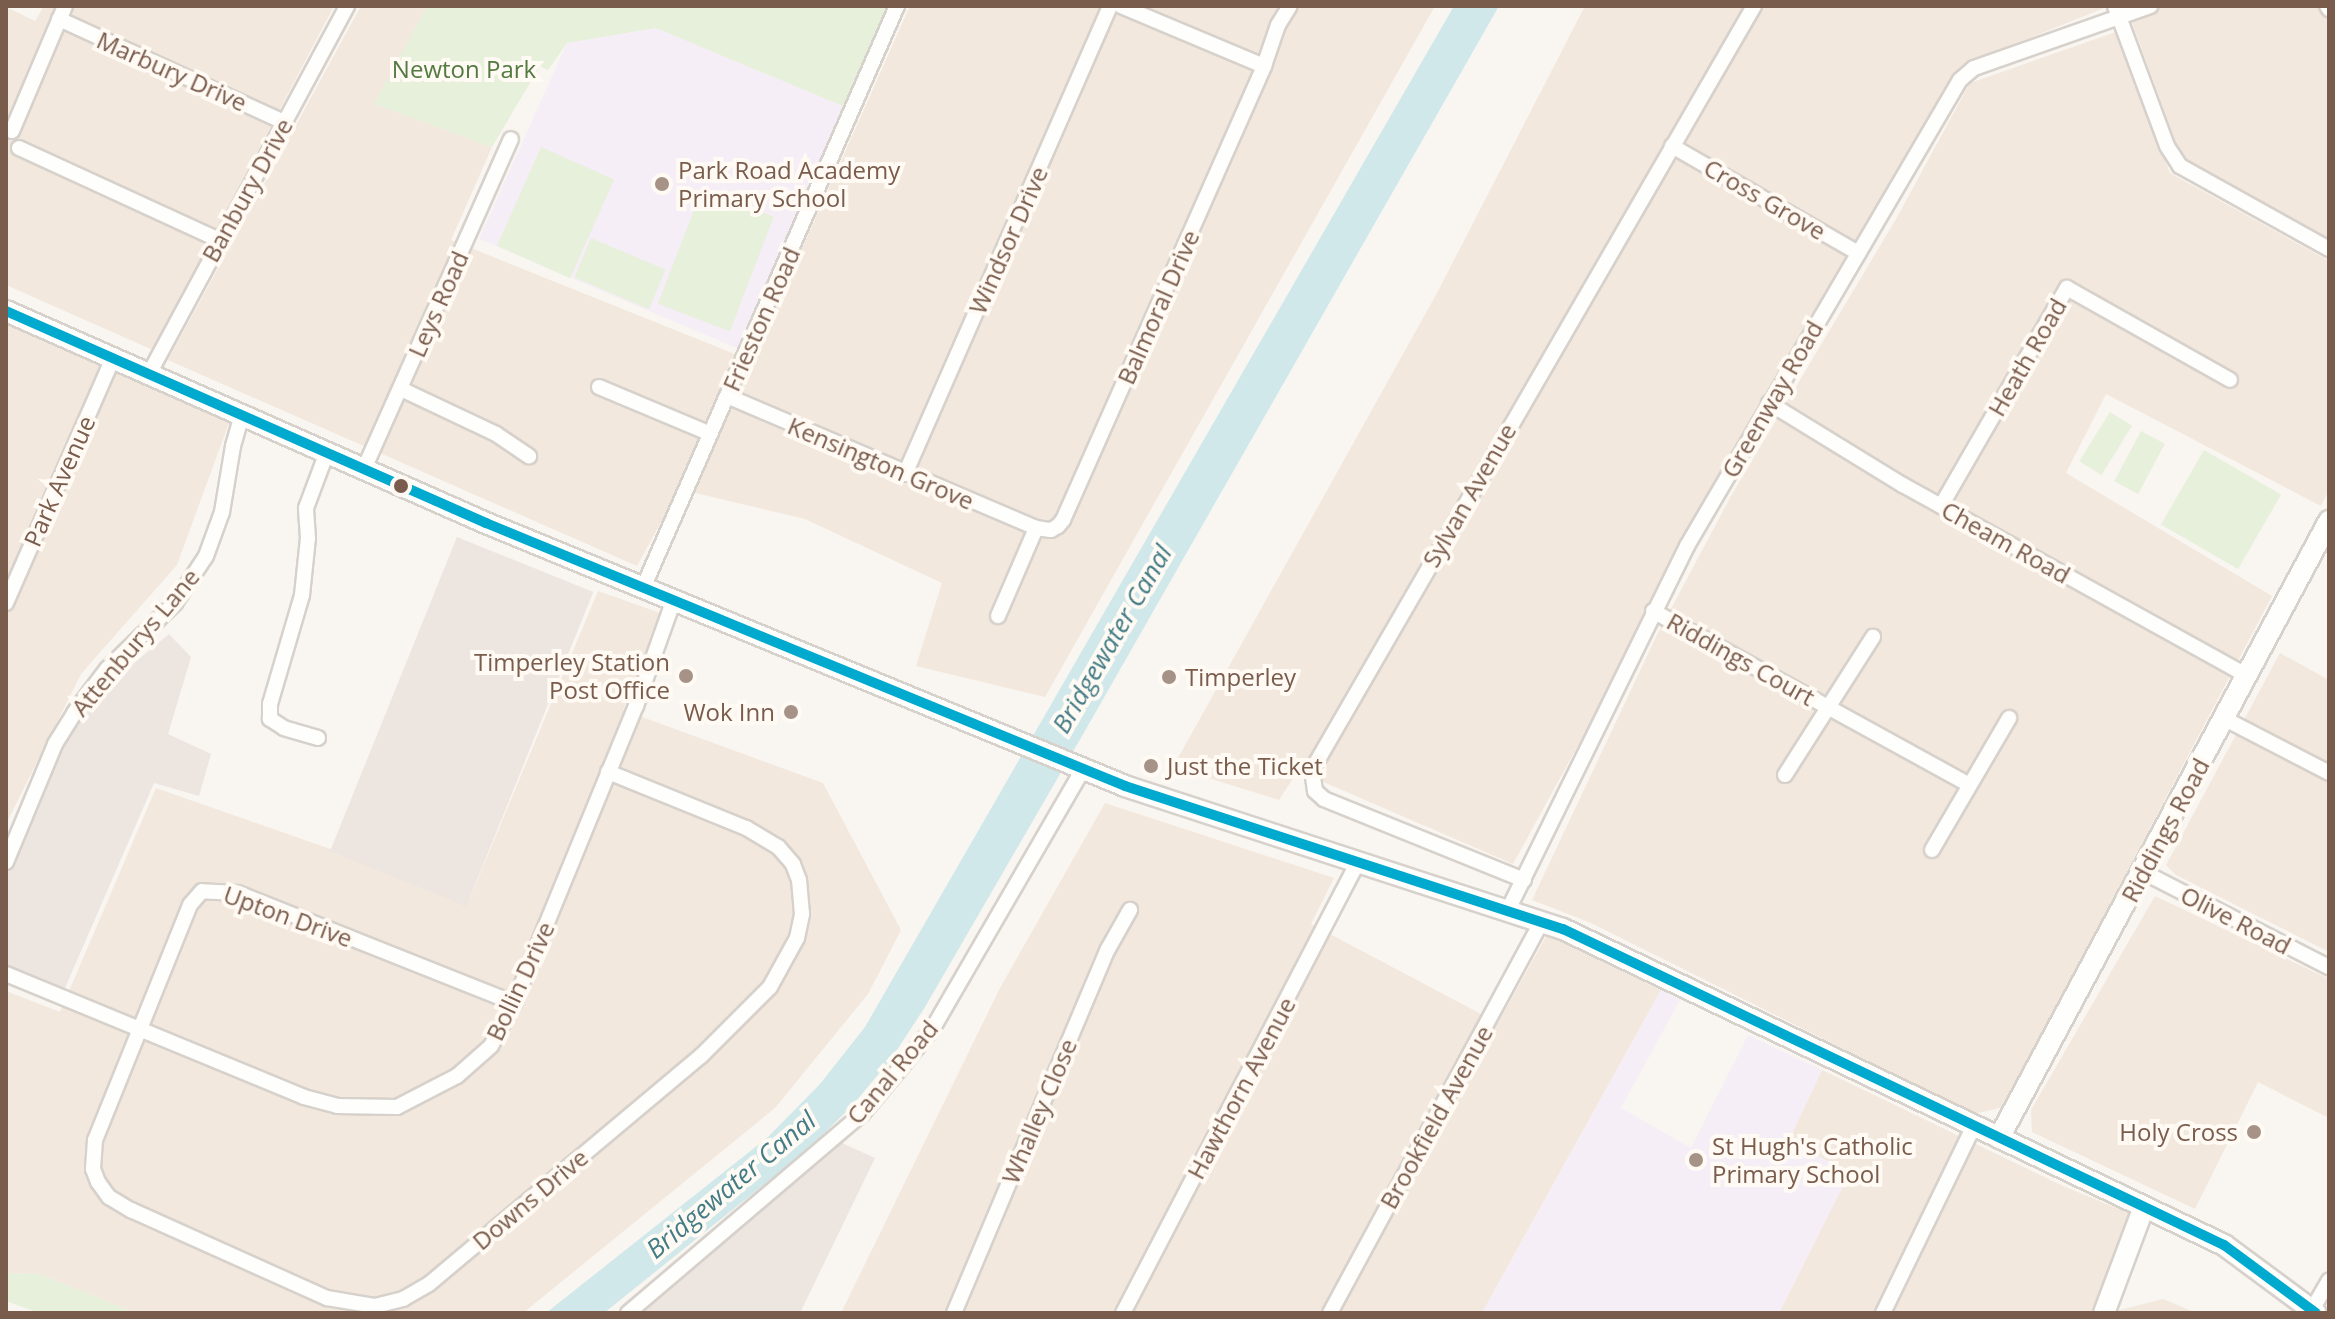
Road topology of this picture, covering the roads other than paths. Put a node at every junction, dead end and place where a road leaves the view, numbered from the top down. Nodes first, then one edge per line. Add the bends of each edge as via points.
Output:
1 (346, 6) edge
2 (897, 6) edge
3 (1110, 6) edge
4 (1121, 6) edge
5 (1290, 6) edge
6 (1754, 6) edge
7 (2150, 6) edge
8 (2117, 11) edge
9 (62, 13) edge
10 (1264, 66) junction
11 (284, 122) junction
12 (9, 131) edge
13 (511, 139) dead end
14 (1672, 146) junction
15 (12, 151) edge
16 (219, 240) junction
17 (2329, 249) edge
18 (1858, 253) junction
19 (6, 311) edge
20 (113, 358) junction
21 (149, 374) junction
22 (2230, 380) dead end
23 (599, 387) dead end
24 (401, 389) junction
25 (727, 396) junction
26 (1769, 403) junction
27 (242, 415) junction
28 (711, 434) junction
29 (327, 452) junction
30 (529, 456) dead end
31 (364, 469) junction
32 (905, 474) junction
33 (1941, 506) junction
34 (2329, 521) edge
35 (1036, 528) junction
36 (643, 588) junction
37 (673, 602) junction
38 (6, 603) edge
39 (1653, 611) junction
40 (998, 616) dead end
41 (1875, 638) dead end
42 (2247, 676) junction
43 (1829, 707) junction
44 (2011, 719) dead end
45 (2225, 719) junction
46 (318, 738) dead end
47 (1083, 769) junction
48 (608, 772) junction
49 (2329, 773) edge
50 (1785, 775) dead end
51 (1969, 785) junction
52 (1931, 850) dead end
53 (6, 862) edge
54 (1358, 862) junction
55 (2143, 872) junction
56 (1524, 880) junction
57 (1130, 910) dead end
58 (1508, 910) junction
59 (1542, 921) junction
60 (2329, 967) edge
61 (6, 974) edge
62 (514, 1003) junction
63 (139, 1029) junction
64 (1974, 1126) junction
65 (1999, 1138) junction
66 (2143, 1209) junction
67 (2329, 1280) edge
68 (2314, 1312) edge
69 (628, 1313) edge
70 (954, 1313) edge
71 (1123, 1313) edge
72 (1330, 1313) edge
73 (1883, 1313) edge
74 (2104, 1313) edge

1 - 11 street, Banbury Drive
2 - 25 street, Frieston Road
3 - 32 street, Windsor Drive
4 - 10 street
5 - 10 street, Balmoral Drive
6 - 14 street, Sylvan Avenue
7 - 8 street, Greenway Road
8 - 17 street via 2167,146 2180,166
8 - 18 street, Greenway Road via 1967,73
9 - 11 street, Marbury Drive
9 - 12 street
10 - 35 street, Balmoral Drive via 1063,520 1051,530
11 - 16 street, Banbury Drive
12 - 15 street via 20,138
13 - 24 street, Leys Road
14 - 18 street, Cross Grove
14 - 56 street, Sylvan Avenue via 1312,770 1315,791 1324,799
15 - 16 street
16 - 21 street, Banbury Drive
18 - 26 street, Greenway Road
19 - 20 main road
20 - 21 main road
20 - 38 street, Park Avenue
21 - 27 main road
22 - 33 street, Heath Road via 2067,288
23 - 28 street
24 - 30 street
24 - 31 street, Leys Road
25 - 28 street, Frieston Road
25 - 32 street, Kensington Grove
26 - 33 street, Cheam Road
26 - 39 street, Greenway Road
27 - 29 main road
27 - 53 street, Attenburys Lane via 222,512 206,556 175,603 107,669 74,713 55,744
28 - 36 street, Frieston Road
29 - 31 main road
29 - 46 street via 306,508 302,595 270,704 270,719
31 - 36 main road
32 - 35 street, Kensington Grove
33 - 42 street, Cheam Road
34 - 42 main road, Riddings Road
35 - 40 street
36 - 37 main road
37 - 47 main road
37 - 48 street, Bollin Drive
39 - 43 street, Riddings Court
39 - 56 street, Greenway Road
41 - 43 street, Riddings Court
42 - 45 main road, Riddings Road
43 - 50 street, Riddings Court
43 - 51 street, Riddings Court
44 - 51 street
45 - 49 street
45 - 55 main road, Riddings Road
47 - 54 main road via 1155,798
47 - 69 street, Canal Road via 933,1028 862,1114
48 - 62 street, Bollin Drive
48 - 63 street, Downs Drive via 746,828 778,847 799,880 802,914 797,938 770,987 701,1056 429,1284 403,1299 361,1306 327,1298 109,1197 98,1182 92,1153
51 - 52 street
54 - 58 main road
54 - 71 street, Hawthorn Avenue
55 - 60 street, Olive Road
55 - 65 main road, Riddings Road
56 - 58 street, Greenway Road
57 - 70 street, Whalley Close via 1108,949
58 - 59 main road
59 - 64 main road
59 - 72 street, Brookfield Avenue
61 - 63 street, Bollin Drive
62 - 63 street, Bollin Drive via 479,1059 457,1076 388,1108 304,1097
62 - 63 street, Upton Drive via 237,893 212,889 202,891 190,905
64 - 65 main road
64 - 73 street
65 - 66 main road
66 - 68 main road via 2224,1245
66 - 74 main road
67 - 68 street

